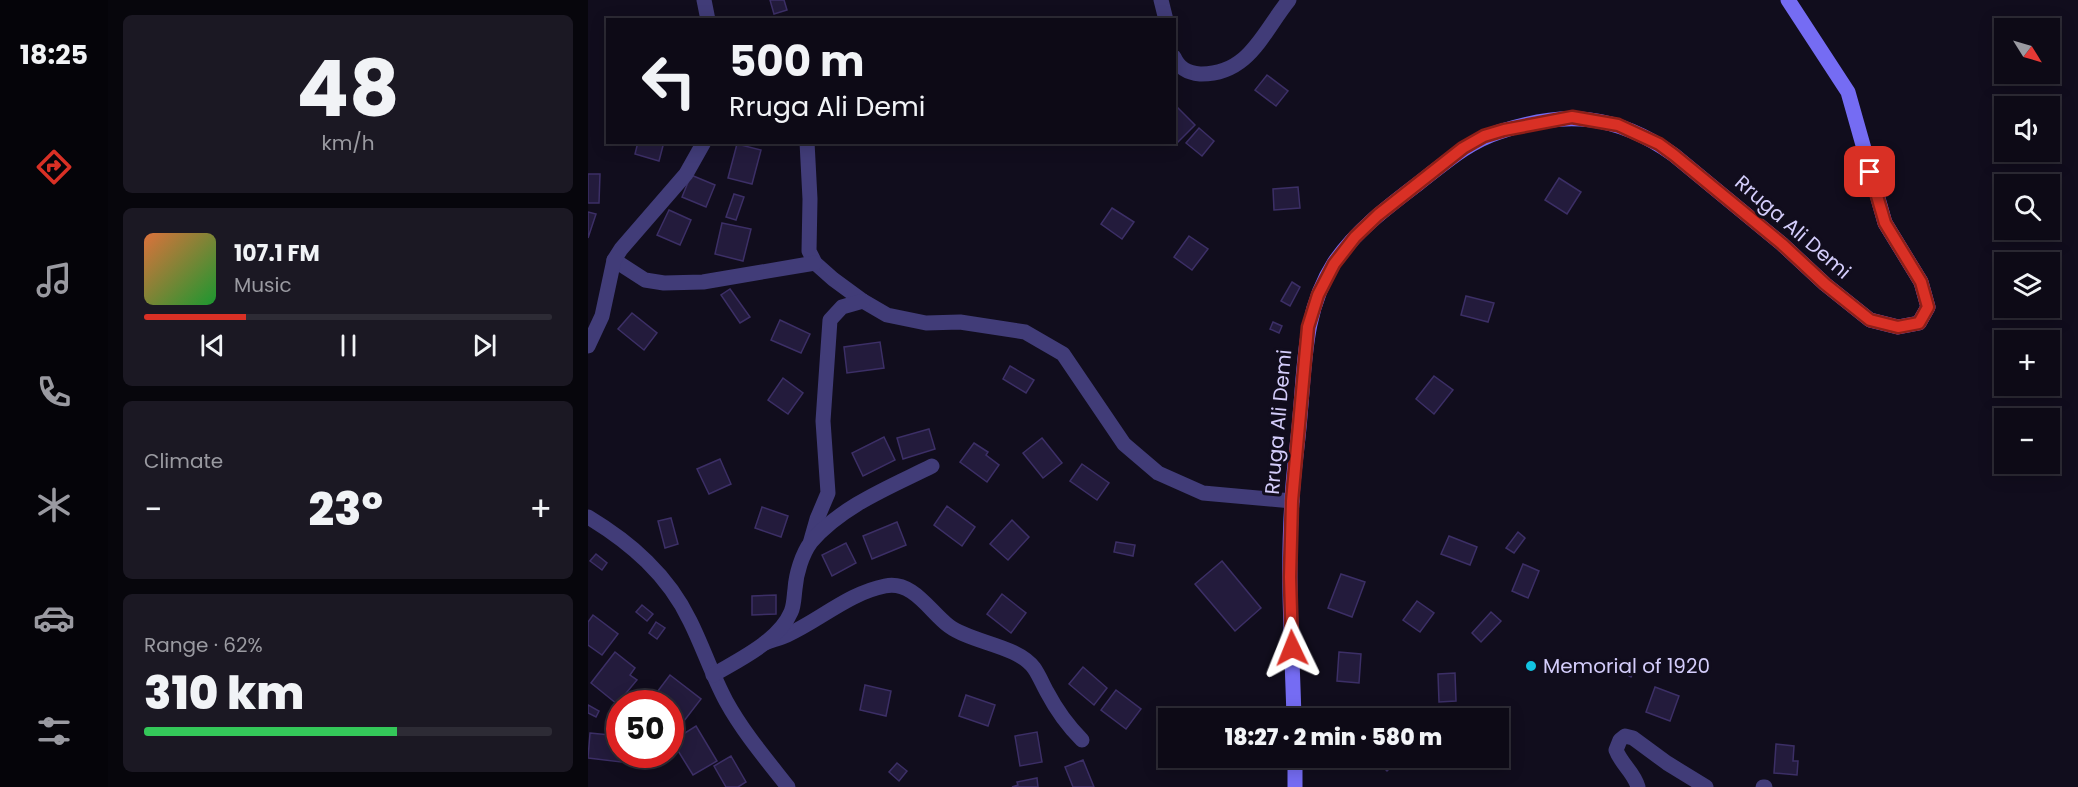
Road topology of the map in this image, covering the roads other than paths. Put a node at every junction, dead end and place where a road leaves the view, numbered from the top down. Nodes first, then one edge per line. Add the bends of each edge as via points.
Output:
1 (704, 0) edge
2 (1161, 0) edge
3 (1289, 0) edge
4 (1788, 0) edge
5 (708, 18) edge
6 (1166, 18) edge
7 (1176, 62) edge
8 (703, 144) edge
9 (807, 144) edge
10 (614, 260) junction
11 (814, 263) junction
12 (863, 301) junction
13 (588, 346) edge
14 (932, 466) dead end
15 (1292, 501) junction
16 (588, 517) edge
17 (810, 543) junction
18 (765, 643) junction
19 (713, 675) junction
20 (1294, 708) edge
21 (1082, 740) dead end
22 (1295, 768) edge
23 (788, 787) edge
24 (1295, 787) edge
25 (1638, 787) edge
26 (1706, 787) edge

1 - 5 street
2 - 6 street
3 - 7 street via 1248,56 1232,67 1196,74
4 - 15 main road, Rruga Ali Demi via 1848,92 1885,223 1921,282 1928,307 1919,323 1898,327 1870,320 1659,144 1618,125 1572,117 1504,130 1463,148 1355,237 1334,264 1308,327
8 - 10 street via 686,174
9 - 11 street via 809,252
10 - 11 street via 645,280 664,283 703,282
10 - 13 street via 602,315
11 - 12 street
12 - 15 street via 887,315 906,320 960,322 1024,332 1063,354 1124,444 1158,473 1203,493
12 - 17 street via 842,308 830,320 824,421 828,493
14 - 17 street via 845,513
15 - 20 main road, Rruga Ali Demi
16 - 19 street via 641,555 671,588
17 - 18 street via 795,583 792,611
18 - 19 street
18 - 21 street via 788,635 868,592 887,585 900,587 915,594 948,626 1024,659 1034,668 1065,724
19 - 23 street via 747,735
22 - 24 main road
25 - 26 street via 1616,750 1625,736

